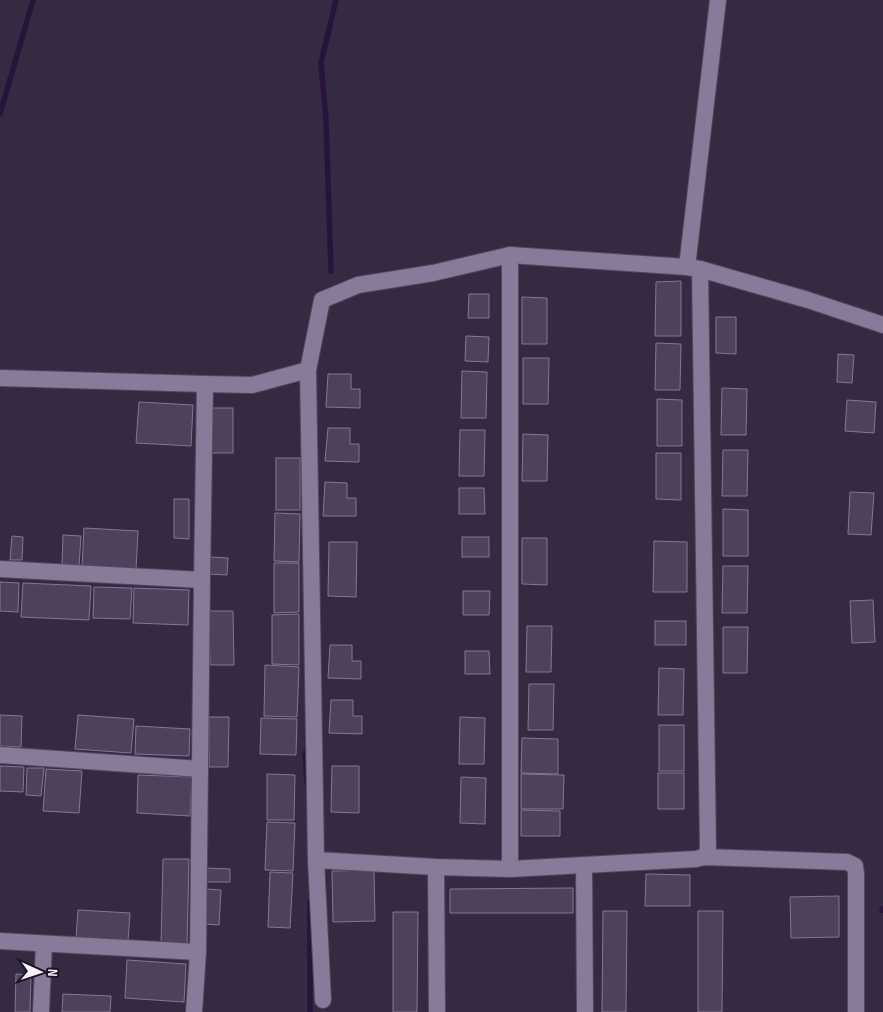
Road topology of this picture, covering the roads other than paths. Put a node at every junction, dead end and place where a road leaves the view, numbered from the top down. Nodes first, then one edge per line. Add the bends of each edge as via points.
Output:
1 (718, 0) edge
2 (510, 255) junction
3 (694, 268) junction
4 (883, 324) edge
5 (308, 370) junction
6 (0, 378) edge
7 (205, 384) junction
8 (0, 569) edge
9 (202, 580) junction
10 (0, 756) edge
11 (200, 769) junction
12 (704, 856) junction
13 (316, 860) junction
14 (584, 865) junction
15 (436, 867) junction
16 (510, 869) junction
17 (0, 942) edge
18 (44, 944) junction
19 (198, 952) junction
20 (323, 1000) dead end
21 (41, 1012) edge
22 (194, 1012) edge
23 (437, 1012) edge
24 (585, 1012) edge
25 (856, 1012) edge

1 - 3 street
2 - 3 street
2 - 5 street via 434,273 358,285 322,300
2 - 16 street
3 - 4 street
3 - 12 street via 708,850
5 - 7 street via 252,385
5 - 13 street
6 - 7 street
7 - 9 street
8 - 9 street
9 - 11 street
10 - 11 street
11 - 19 street
12 - 14 street
12 - 25 street via 847,862 855,866
13 - 15 street
13 - 20 street
14 - 16 street
14 - 24 street
15 - 16 street
15 - 23 street
17 - 18 street
18 - 19 street
18 - 21 street
19 - 22 street

